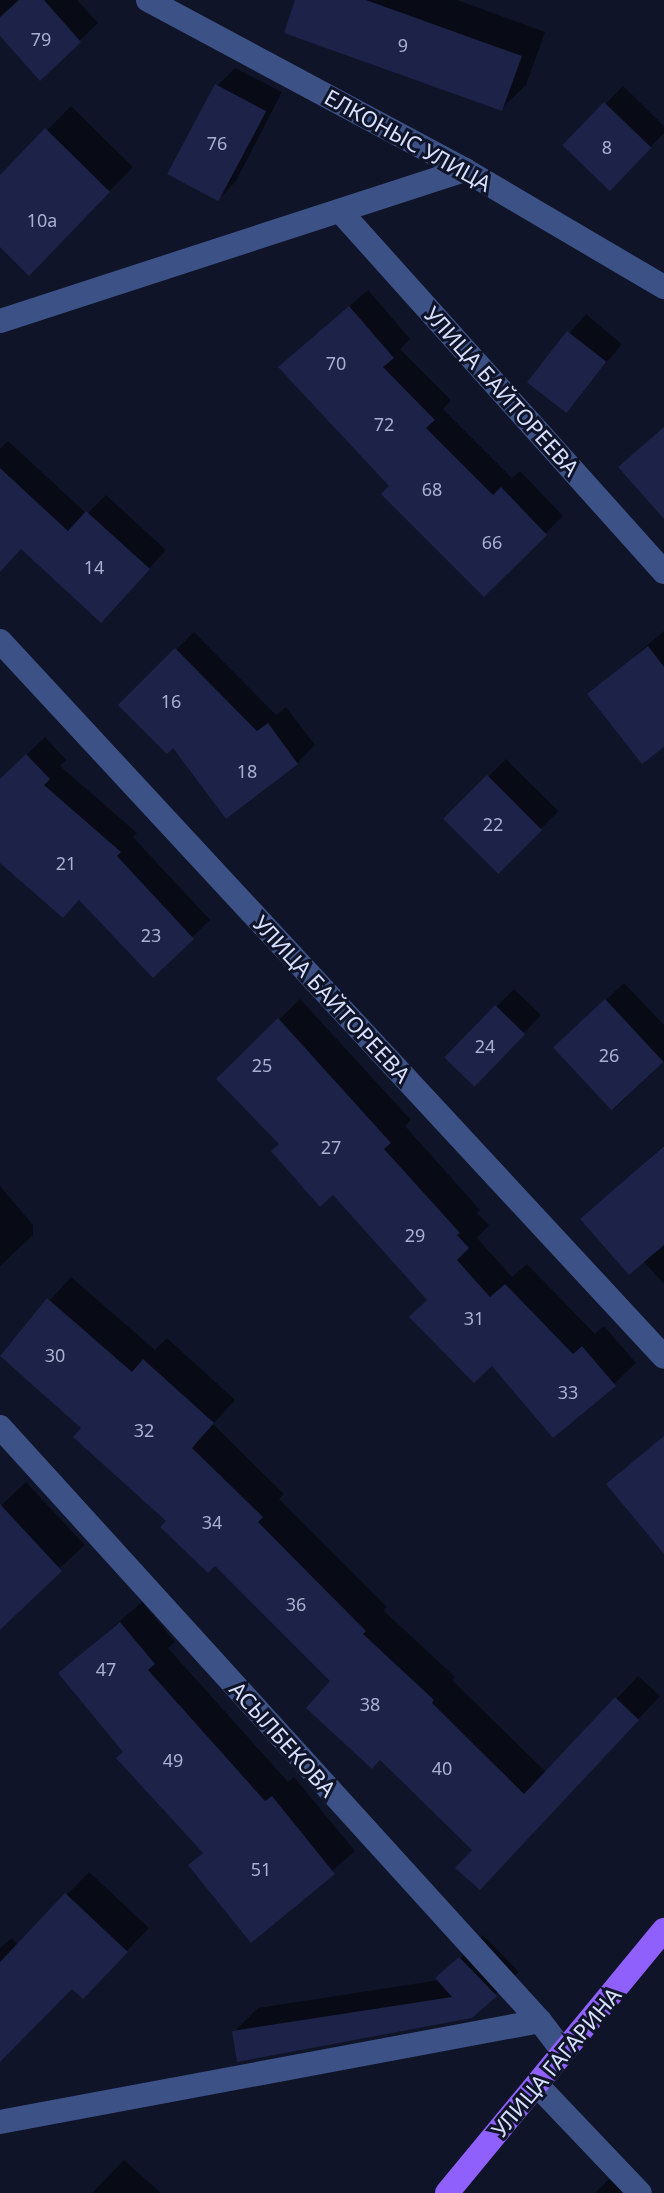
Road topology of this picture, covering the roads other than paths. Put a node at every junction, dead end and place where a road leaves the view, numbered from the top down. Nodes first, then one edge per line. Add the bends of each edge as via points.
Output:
1 (148, 0) edge
2 (465, 170) junction
3 (340, 211) junction
4 (664, 287) edge
5 (0, 321) edge
6 (664, 572) edge
7 (0, 641) edge
8 (664, 1357) edge
9 (0, 1427) edge
10 (664, 1930) edge
11 (540, 2021) junction
12 (563, 2052) junction
13 (537, 2085) junction
14 (0, 2122) edge
15 (447, 2193) edge
16 (640, 2193) edge

1 - 2 street, ЕЛКОНЫС УЛИЦА
2 - 3 street
2 - 4 street, ЕЛКОНЫС УЛИЦА
3 - 5 street
3 - 6 street, УЛИЦА БАЙТОРЕЕВА
7 - 8 street, УЛИЦА БАЙТОРЕЕВА
9 - 11 street, АСЫЛБЕКОВА
10 - 12 main road, УЛИЦА ГАГАРИНА
11 - 12 street, АСЫЛБЕКОВА
11 - 14 street
12 - 13 main road, УЛИЦА ГАГАРИНА
13 - 15 main road, УЛИЦА ГАГАРИНА
13 - 16 street

